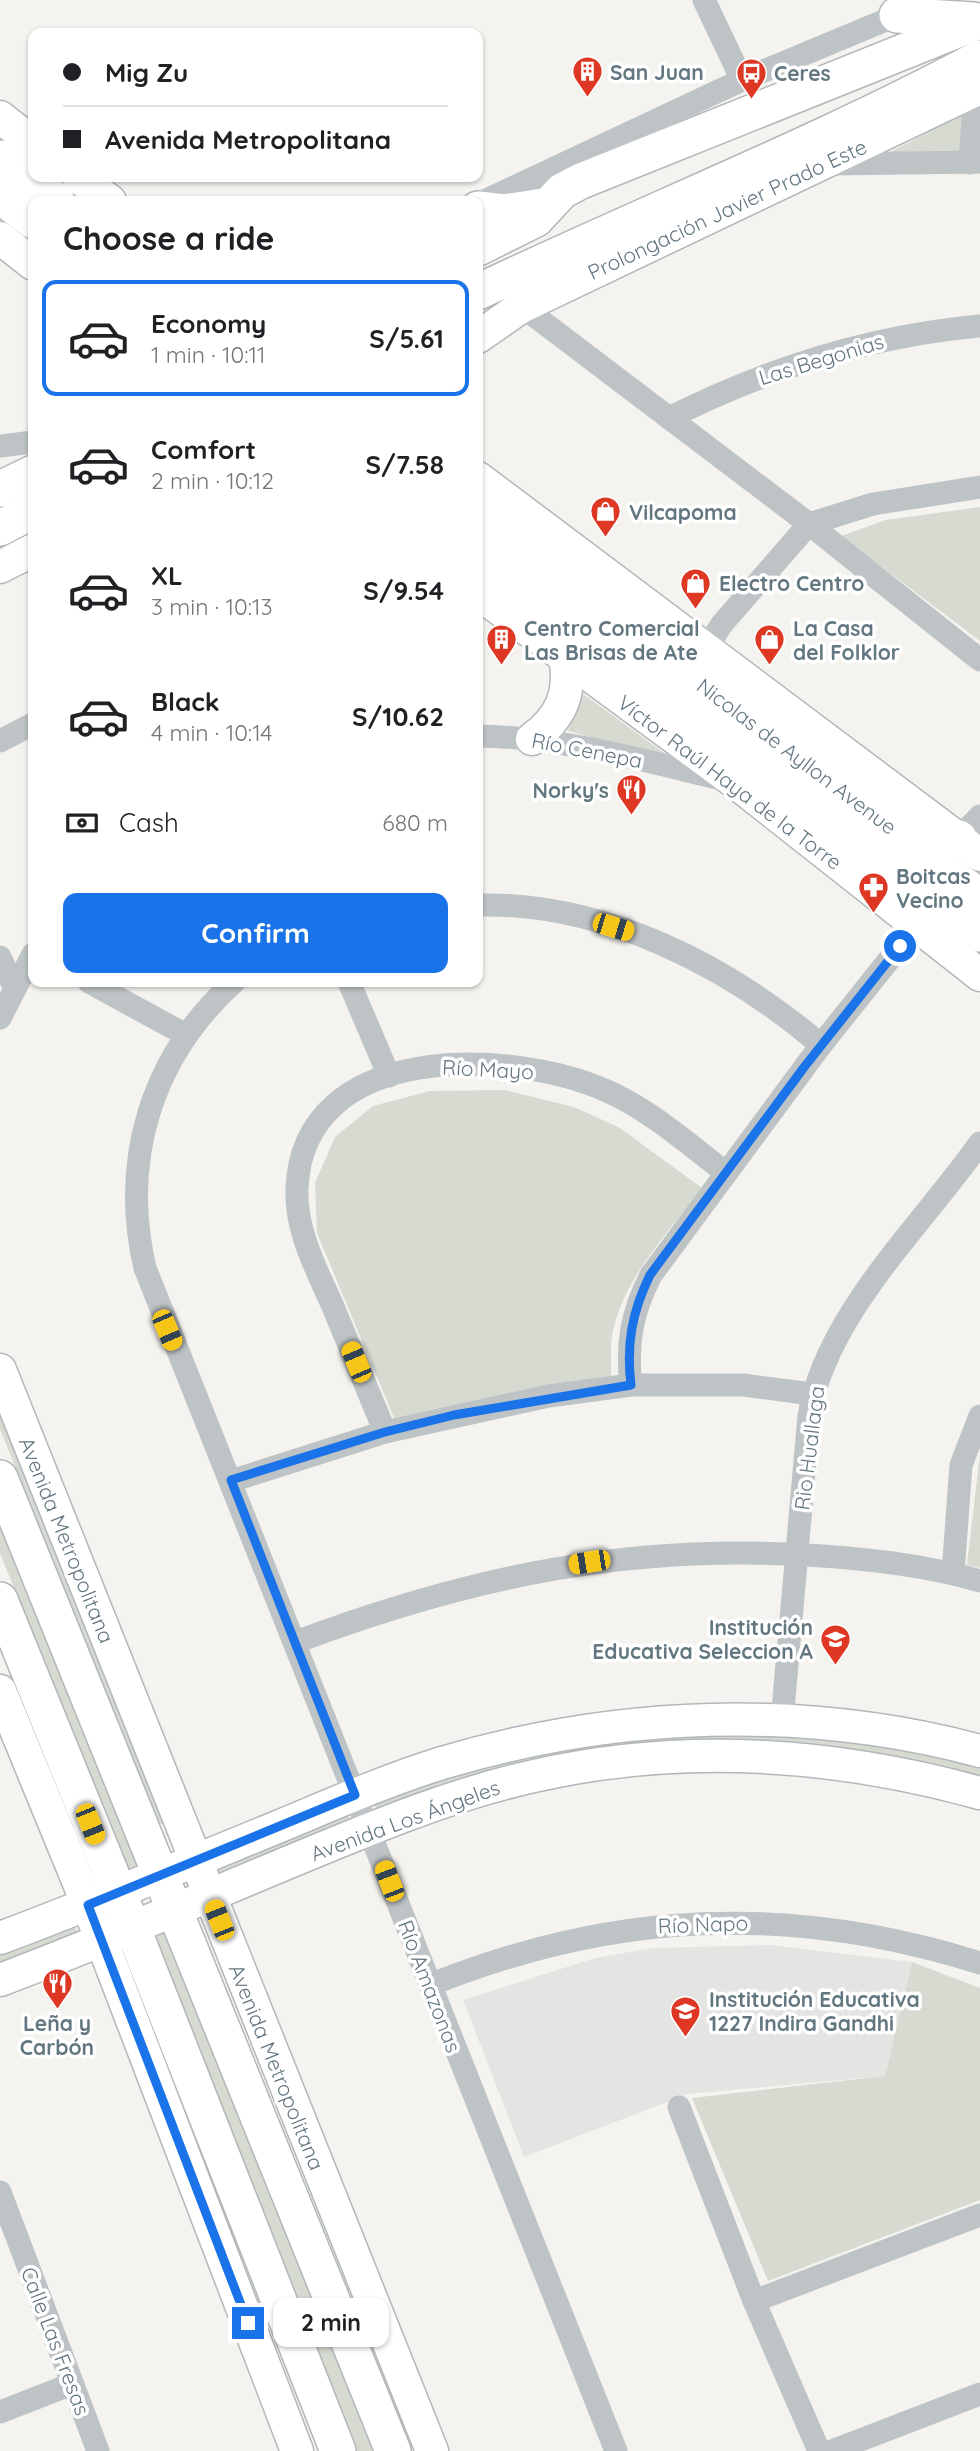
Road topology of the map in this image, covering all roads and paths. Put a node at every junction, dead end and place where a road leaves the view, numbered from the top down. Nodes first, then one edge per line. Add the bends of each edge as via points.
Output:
1 (704, 0) edge
2 (932, 0) edge
3 (897, 15) junction
4 (980, 21) edge
5 (978, 79) edge
6 (742, 80) junction
7 (0, 117) edge
8 (724, 125) junction
9 (847, 125) junction
10 (879, 138) junction
11 (28, 139) edge
12 (0, 158) edge
13 (975, 163) edge
14 (824, 164) junction
15 (28, 179) edge
16 (720, 181) junction
17 (32, 182) edge
18 (85, 182) edge
19 (50, 196) edge
20 (103, 196) edge
21 (0, 197) edge
22 (483, 205) edge
23 (483, 208) edge
24 (541, 212) junction
25 (28, 217) edge
26 (0, 238) edge
27 (483, 245) edge
28 (572, 247) junction
29 (28, 260) edge
30 (486, 288) edge
31 (521, 307) junction
32 (980, 326) edge
33 (483, 334) edge
34 (670, 418) junction
35 (28, 443) edge
36 (0, 446) edge
37 (28, 475) edge
38 (483, 482) edge
39 (980, 487) edge
40 (0, 489) edge
41 (28, 514) edge
42 (483, 520) edge
43 (809, 524) junction
44 (0, 528) edge
45 (28, 553) edge
46 (483, 560) edge
47 (0, 567) edge
48 (483, 597) edge
49 (707, 647) junction
50 (565, 657) junction
51 (980, 660) edge
52 (28, 727) edge
53 (483, 736) edge
54 (533, 739) junction
55 (0, 741) edge
56 (735, 782) junction
57 (973, 836) edge
58 (886, 843) junction
59 (980, 897) edge
60 (483, 906) edge
61 (916, 926) junction
62 (980, 934) edge
63 (0, 957) edge
64 (28, 963) edge
65 (980, 975) edge
66 (15, 986) junction
67 (98, 987) edge
68 (229, 987) edge
69 (351, 987) edge
70 (0, 1018) edge
71 (186, 1035) junction
72 (821, 1045) junction
73 (389, 1076) junction
74 (980, 1143) edge
75 (725, 1172) junction
76 (972, 1173) edge
77 (0, 1370) edge
78 (631, 1385) junction
79 (812, 1394) junction
80 (980, 1416) edge
81 (385, 1432) junction
82 (0, 1478) edge
83 (231, 1480) junction
84 (797, 1554) junction
85 (953, 1573) junction
86 (980, 1581) edge
87 (0, 1600) edge
88 (296, 1642) junction
89 (0, 1690) edge
90 (782, 1721) junction
91 (980, 1751) edge
92 (980, 1793) edge
93 (355, 1795) junction
94 (369, 1829) junction
95 (194, 1861) junction
96 (162, 1876) junction
97 (208, 1895) junction
98 (104, 1899) junction
99 (176, 1910) junction
100 (117, 1935) junction
101 (0, 1938) edge
102 (980, 1962) edge
103 (0, 1980) edge
104 (430, 1985) junction
105 (679, 2107) dead end
106 (0, 2192) edge
107 (980, 2215) edge
108 (754, 2301) junction
109 (72, 2384) junction
110 (980, 2394) edge
111 (0, 2412) edge
112 (98, 2451) edge
113 (297, 2451) edge
114 (338, 2451) edge
115 (393, 2451) edge
116 (432, 2451) edge
117 (616, 2451) edge
118 (820, 2451) edge
119 (832, 2451) edge

1 - 6 street
2 - 3 street
3 - 4 main road
3 - 6 street
4 - 8 main road
5 - 9 main road, Prolongación Javier Prado Este
5 - 10 street, Prolongación Javier Prado Este
5 - 13 street
6 - 22 street
7 - 11 street
8 - 16 main road via 734,129 742,141 740,156
8 - 24 main road via 582,181 562,191
9 - 10 main road
9 - 16 main road, Prolongación Javier Prado Este
10 - 14 street, Prolongación Javier Prado Este
12 - 15 main road
13 - 14 street
14 - 31 street, Prolongación Javier Prado Este
16 - 28 main road, Prolongación Javier Prado Este
17 - 19 main road
18 - 20 street
21 - 25 main road
23 - 24 main road
24 - 27 main road
24 - 28 main road via 552,238
26 - 29 street
28 - 30 main road, Prolongación Javier Prado Este
30 - 31 street
31 - 33 street, Prolongación Javier Prado Este
31 - 34 street
32 - 34 street, Las Begonias via 904,335 815,357 741,384
34 - 43 street
35 - 36 street
37 - 40 main road
38 - 49 street
39 - 43 street via 873,504
41 - 44 main road
42 - 58 main road, Nicolas de Ayllon Avenue
43 - 49 street
43 - 51 street
45 - 47 street
46 - 58 main road, Nicolas de Ayllon Avenue
48 - 50 street, Víctor Raúl Haya de la Torre
49 - 57 street
50 - 54 street via 567,695 548,728
50 - 56 street, Víctor Raúl Haya de la Torre
52 - 55 street
53 - 54 street, Río Cenepa
54 - 56 street, Río Cenepa
56 - 61 street, Víctor Raúl Haya de la Torre
57 - 58 main road
58 - 59 main road, Nicolas de Ayllon Avenue
58 - 61 main road
58 - 62 main road, Nicolas de Ayllon Avenue
60 - 72 street via 561,914 665,945 741,985
61 - 65 street, Víctor Raúl Haya de la Torre
61 - 72 street
63 - 66 street
64 - 66 street
66 - 70 street
67 - 71 street
68 - 71 street, Río Amazonas
69 - 73 street
71 - 83 street, Río Amazonas via 164,1070 147,1114 137,1165 136,1217 145,1268 160,1311
72 - 75 street
73 - 75 street, Río Mayo via 419,1067 467,1064 557,1074 607,1091 653,1117
73 - 81 street, Río Mayo via 345,1097 323,1119 305,1150 297,1185 304,1238
74 - 76 street, Rio Huallaga
75 - 78 street via 650,1275 638,1300 629,1330
76 - 79 street, Rio Huallaga via 834,1340
77 - 95 street, Avenida Metropolitana
78 - 79 street via 743,1385
78 - 81 street via 549,1396
79 - 84 street, Rio Huallaga
80 - 85 street via 961,1465
81 - 83 street
82 - 96 main road, Avenida Metropolitana
83 - 88 street, Río Amazonas
84 - 85 street
84 - 88 street via 658,1554 566,1566 409,1602
84 - 90 street, Rio Huallaga
85 - 86 street
87 - 98 main road
88 - 93 street, Río Amazonas
89 - 98 street
90 - 91 street, Avenida Los Ángeles via 874,1730
90 - 93 street, Avenida Los Ángeles via 680,1720 578,1731 483,1751
92 - 94 street, Avenida Los Ángeles via 889,1771 781,1756 659,1757 590,1765 512,1782
93 - 94 street, Río Amazonas
93 - 95 street, Avenida Los Ángeles
94 - 97 street, Avenida Los Ángeles
94 - 104 street, Río Amazonas
95 - 96 street, Avenida Los Ángeles
95 - 97 street, Avenida Metropolitana
96 - 98 street, Avenida Los Ángeles
96 - 99 main road, Avenida Metropolitana
97 - 99 street, Avenida Los Ángeles
97 - 116 street, Avenida Metropolitana
98 - 100 main road
98 - 101 street, Avenida Los Ángeles
99 - 100 street, Avenida Los Ángeles
99 - 115 main road, Avenida Metropolitana
100 - 103 street, Avenida Los Ángeles
100 - 113 street
100 - 114 main road
102 - 104 street, Río Napo via 844,1929 698,1922 560,1942
104 - 117 street, Río Amazonas
105 - 108 street
106 - 109 street, Calle Las Fresas
107 - 108 street
108 - 118 street
109 - 111 street
109 - 112 street, Calle Las Fresas
110 - 119 street

